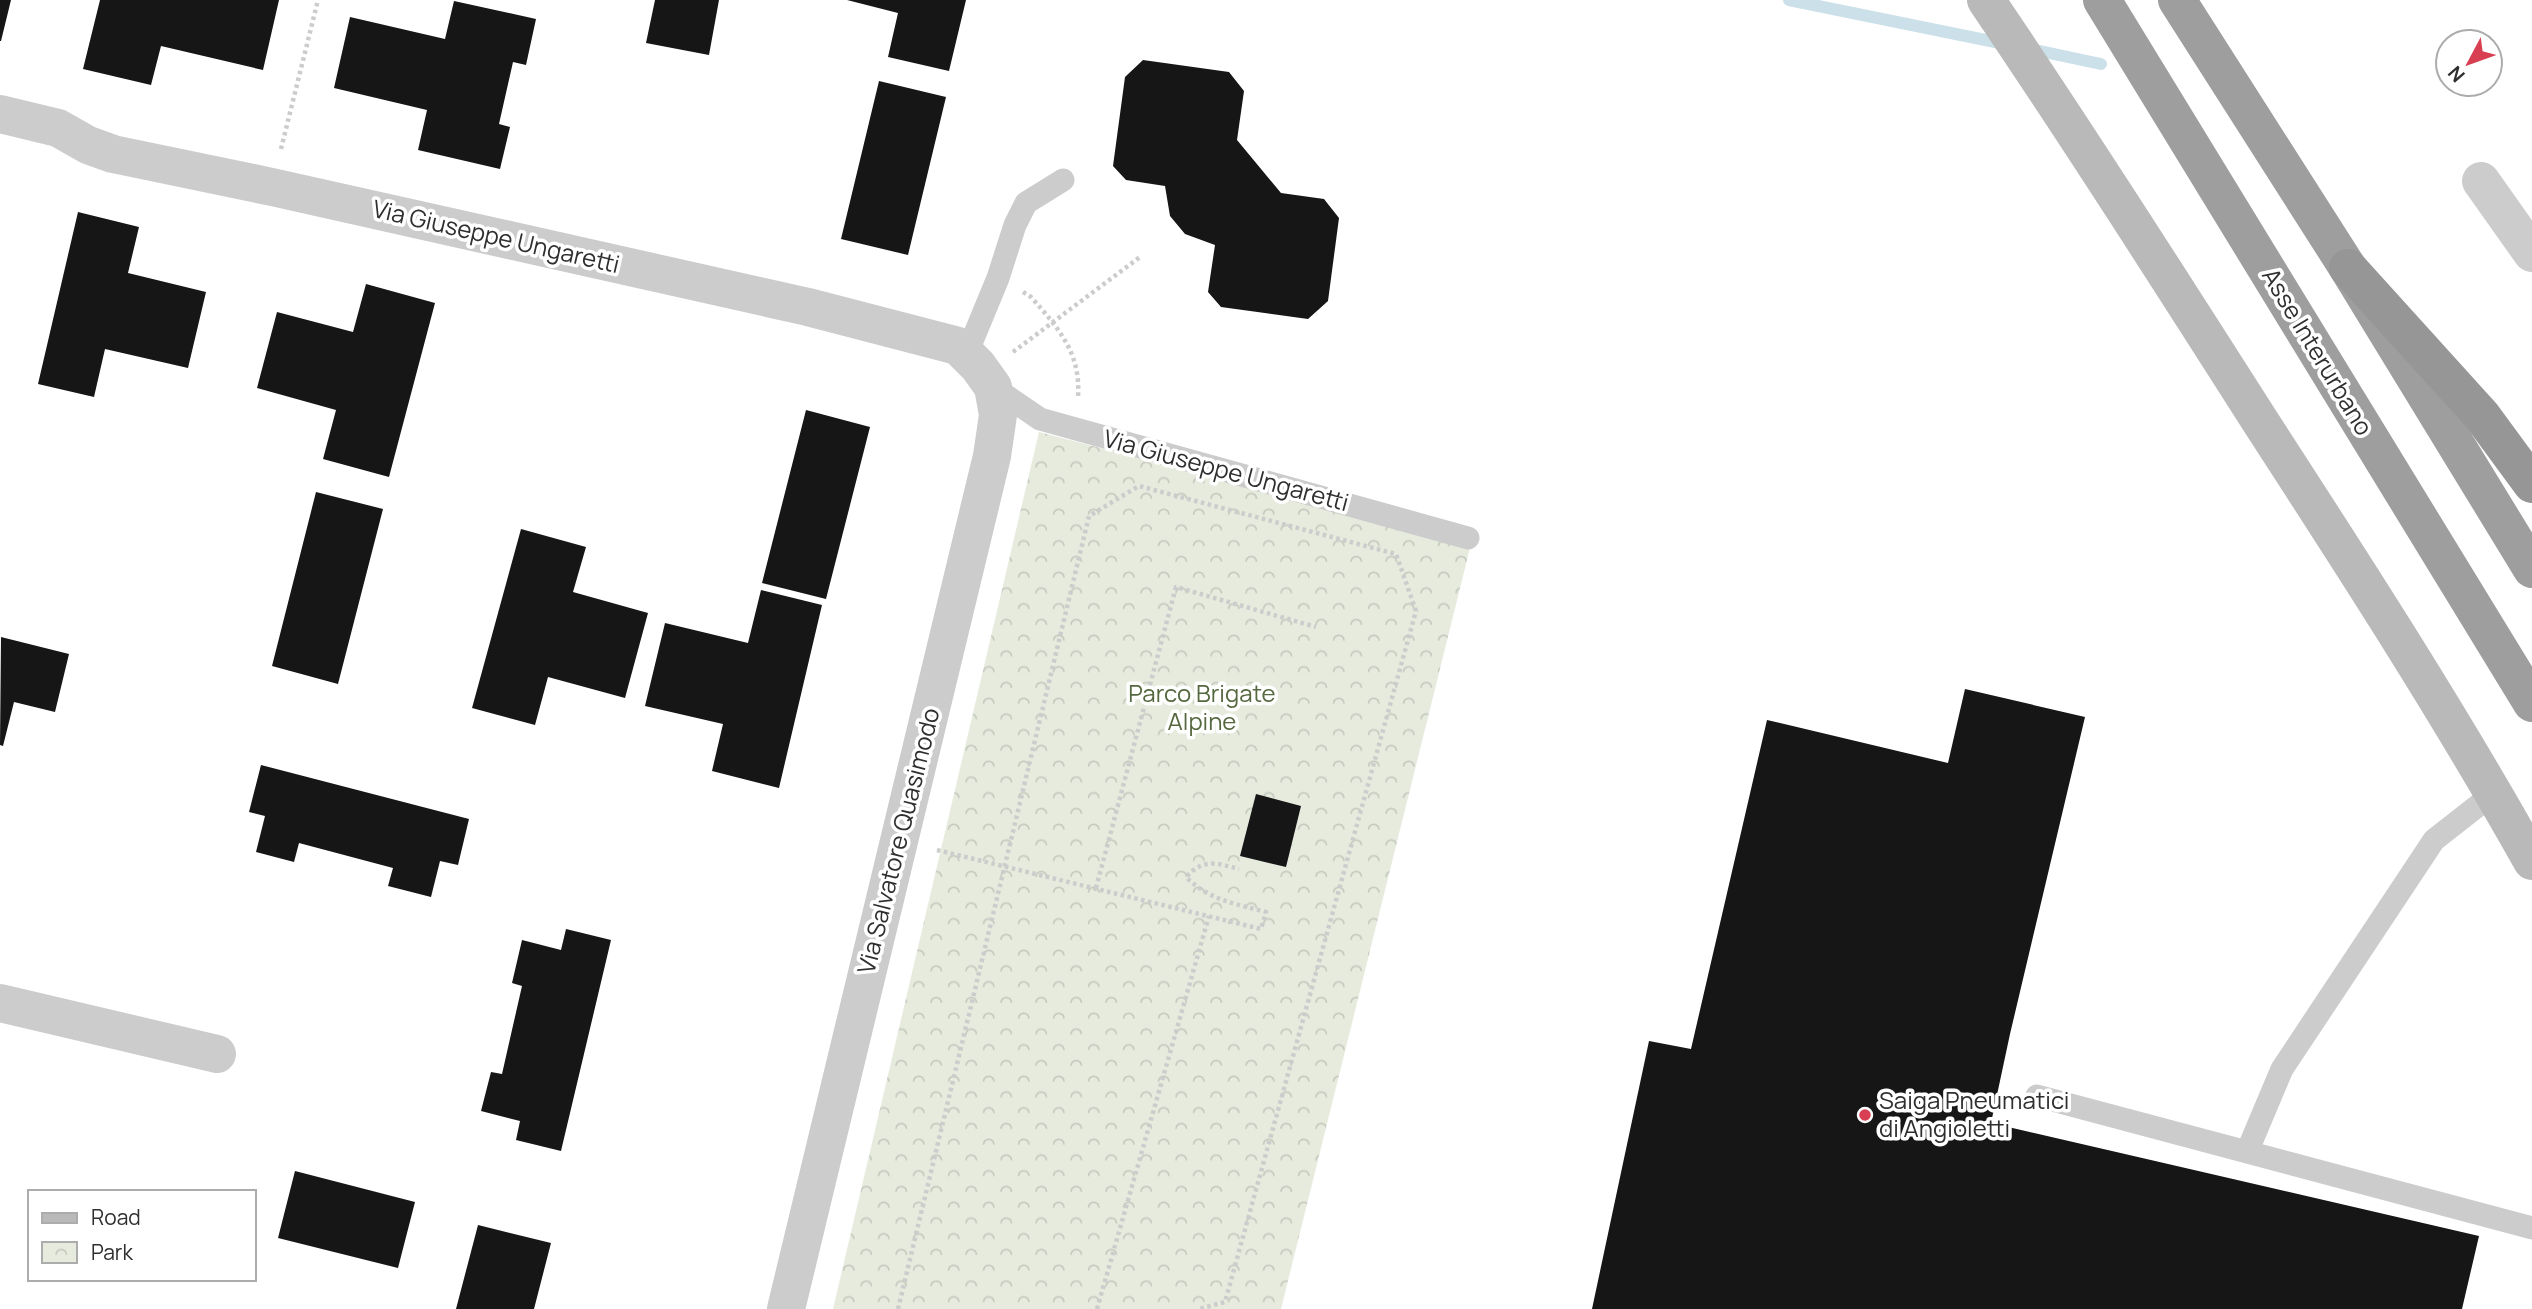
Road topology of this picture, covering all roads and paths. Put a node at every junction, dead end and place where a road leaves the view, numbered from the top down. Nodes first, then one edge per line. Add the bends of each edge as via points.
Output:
1 (318, 0) edge
2 (1986, 0) edge
3 (2102, 0) edge
4 (2177, 0) edge
5 (0, 114) edge
6 (1063, 180) dead end
7 (2481, 181) dead end
8 (272, 187) junction
9 (2528, 241) edge
10 (1140, 257) dead end
11 (2348, 268) junction
12 (998, 278) junction
13 (1053, 322) junction
14 (982, 371) junction
15 (1075, 429) junction
16 (2532, 484) edge
17 (1468, 538) dead end
18 (2528, 560) edge
19 (1316, 627) dead end
20 (2532, 703) edge
21 (2494, 793) junction
22 (899, 840) junction
23 (2532, 862) edge
24 (1004, 866) junction
25 (1239, 869) dead end
26 (1096, 888) junction
27 (1209, 916) junction
28 (0, 1003) edge
29 (217, 1054) dead end
30 (2037, 1096) dead end
31 (2247, 1152) junction
32 (2532, 1228) edge
33 (786, 1309) edge
34 (898, 1309) edge
35 (1097, 1309) edge
36 (1199, 1309) edge

1 - 8 path
2 - 21 main road via 2376,600
3 - 20 highway, Asse Interurbano
4 - 11 highway
5 - 8 street, Via Giuseppe Ungaretti via 58,128 113,154
6 - 12 lane via 1027,203
7 - 9 street
8 - 14 street, Via Giuseppe Ungaretti via 808,307 958,346
10 - 13 path
11 - 16 highway via 2482,415
11 - 18 highway
12 - 13 path via 1031,297
12 - 14 lane
13 - 14 path
13 - 15 path via 1068,342 1079,377
14 - 15 lane, Via Giuseppe Ungaretti via 1040,419
14 - 22 street, Via Salvatore Quasimodo via 998,415 992,456
15 - 17 lane, Via Giuseppe Ungaretti
19 - 26 path via 1176,587
21 - 23 main road
21 - 31 lane via 2434,840 2282,1069
22 - 24 path
22 - 33 street, Via Salvatore Quasimodo
24 - 26 path
24 - 34 path
24 - 36 path via 1089,516 1139,486 1396,554 1416,611 1225,1302
25 - 27 path via 1214,863 1197,866 1186,877 1220,900 1266,912 1261,929
26 - 27 path
27 - 35 path
28 - 29 street
30 - 31 lane
31 - 32 lane

